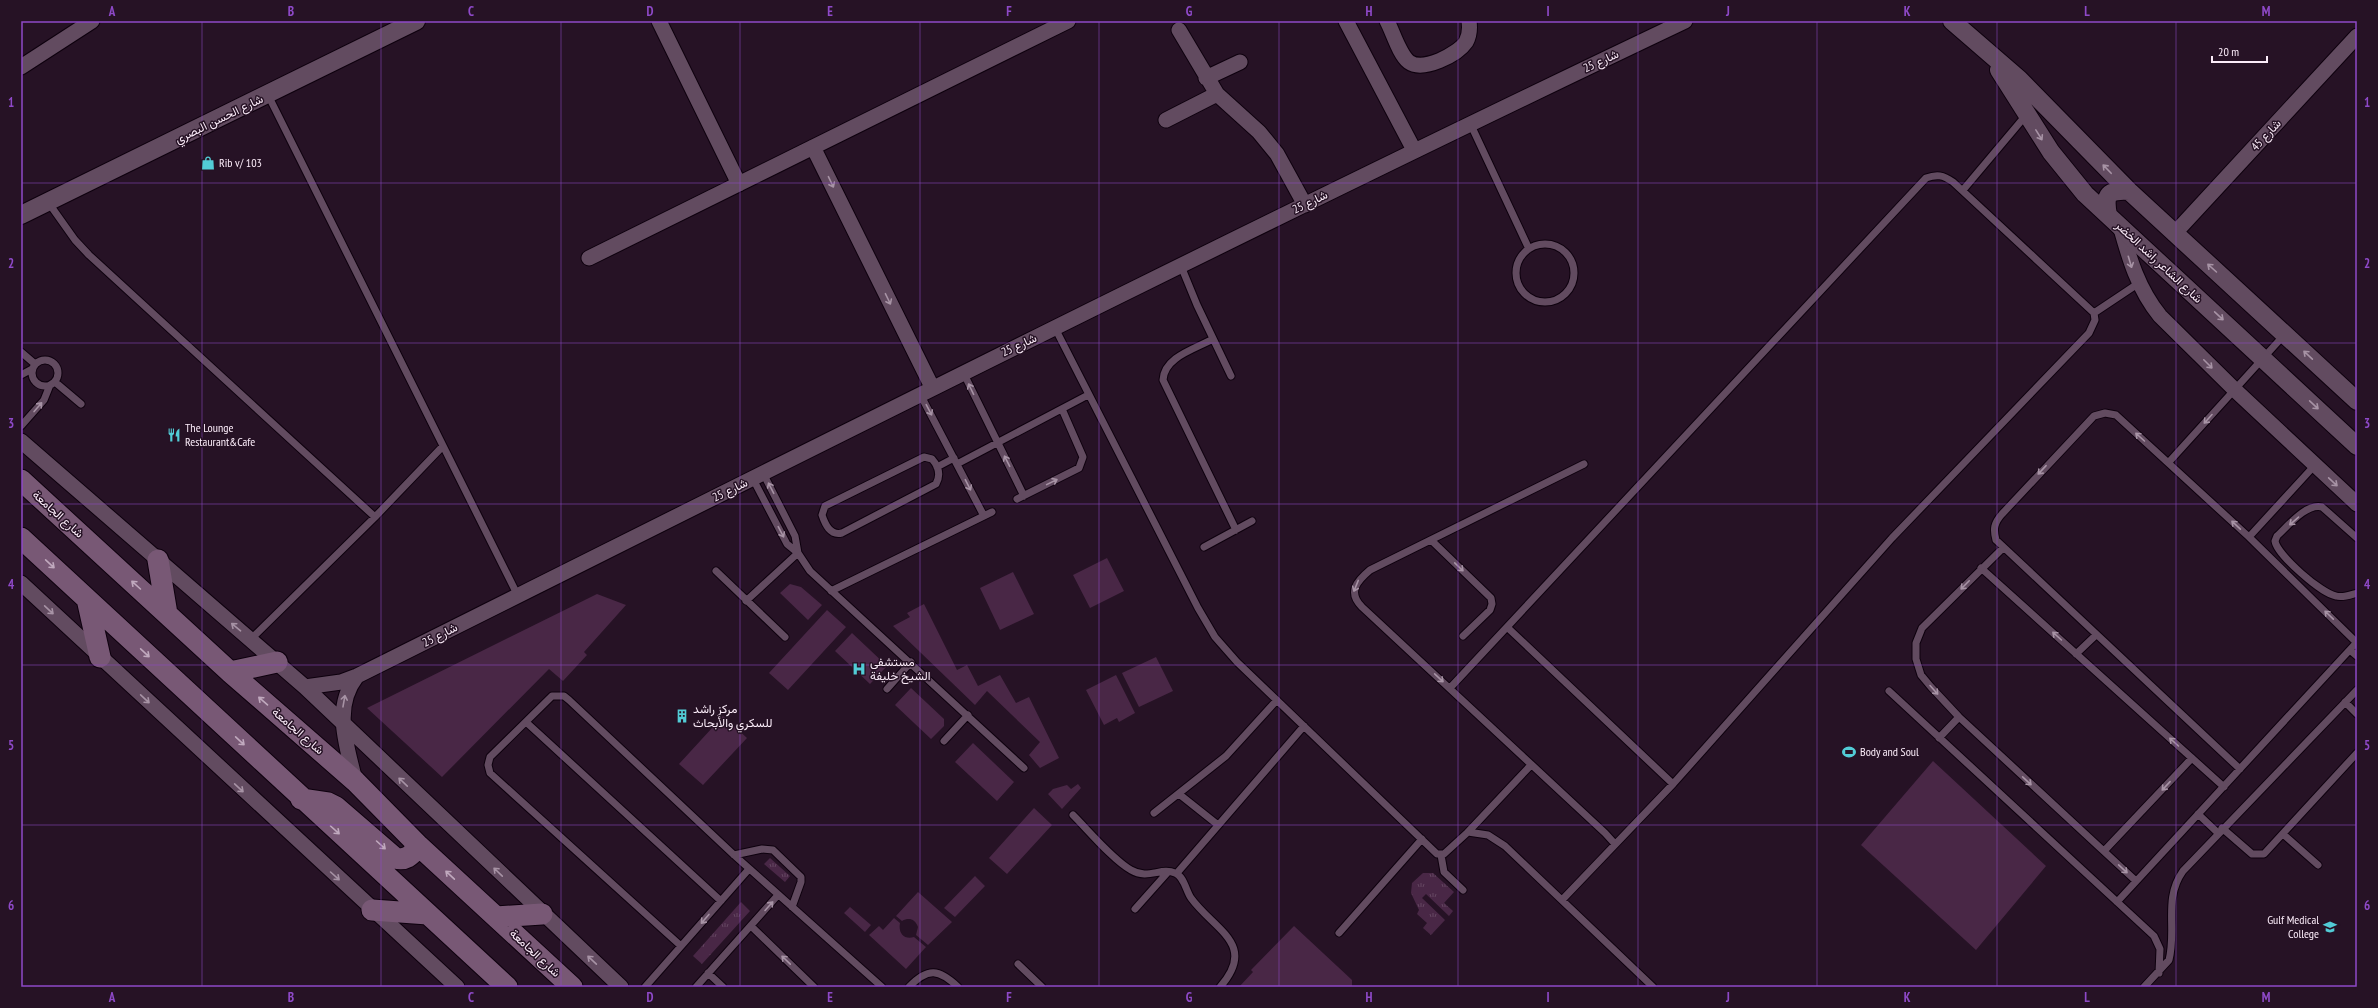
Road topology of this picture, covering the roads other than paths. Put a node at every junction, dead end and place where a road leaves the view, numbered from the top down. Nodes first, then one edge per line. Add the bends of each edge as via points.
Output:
1 (92, 21) edge
2 (416, 21) edge
3 (659, 21) edge
4 (1068, 21) edge
5 (1346, 21) edge
6 (1387, 21) edge
7 (1469, 21) edge
8 (1685, 21) edge
9 (1952, 21) edge
10 (1178, 30) dead end
11 (2357, 36) edge
12 (1989, 54) junction
13 (1240, 62) dead end
14 (21, 67) edge
15 (1206, 78) junction
16 (1217, 94) junction
17 (268, 95) junction
18 (2027, 114) junction
19 (1166, 120) dead end
20 (1470, 123) junction
21 (813, 147) junction
22 (1414, 150) junction
23 (739, 184) junction
24 (1963, 190) junction
25 (2129, 191) junction
26 (48, 202) junction
27 (1305, 205) junction
28 (21, 215) edge
29 (2114, 220) junction
30 (2174, 234) junction
31 (1529, 249) junction
32 (589, 258) dead end
33 (1181, 266) junction
34 (2139, 283) junction
35 (2094, 313) junction
36 (1055, 328) junction
37 (2285, 334) junction
38 (1213, 339) junction
39 (21, 352) edge
40 (2264, 358) junction
41 (33, 367) junction
42 (963, 372) junction
43 (21, 375) edge
44 (1231, 376) dead end
45 (52, 384) junction
46 (2235, 390) junction
47 (926, 391) junction
48 (1088, 395) junction
49 (2357, 401) edge
50 (81, 404) dead end
51 (1062, 409) junction
52 (21, 426) edge
53 (21, 441) edge
54 (998, 443) junction
55 (443, 446) junction
56 (2357, 446) edge
57 (955, 461) junction
58 (2169, 462) junction
59 (1584, 464) dead end
60 (2315, 465) junction
61 (937, 467) junction
62 (758, 476) junction
63 (21, 480) edge
64 (2357, 504) edge
65 (992, 512) dead end
66 (984, 516) junction
67 (375, 517) junction
68 (1252, 521) dead end
69 (1236, 530) junction
70 (2249, 537) junction
71 (21, 538) edge
72 (2357, 538) edge
73 (1431, 540) junction
74 (1204, 547) dead end
75 (2002, 548) junction
76 (798, 553) junction
77 (158, 560) junction
78 (1981, 568) junction
79 (716, 572) dead end
80 (21, 583) edge
81 (831, 590) junction
82 (2357, 593) edge
83 (518, 596) junction
84 (87, 599) junction
85 (746, 600) junction
86 (168, 614) junction
87 (1508, 628) junction
88 (2096, 635) junction
89 (1463, 636) dead end
90 (785, 637) dead end
91 (251, 639) junction
92 (2357, 642) edge
93 (2350, 650) junction
94 (2076, 654) junction
95 (2357, 656) edge
96 (100, 657) junction
97 (277, 662) junction
98 (911, 662) junction
99 (230, 672) junction
100 (357, 676) junction
101 (305, 687) junction
102 (1450, 688) junction
103 (887, 689) dead end
104 (2357, 690) edge
105 (1889, 691) dead end
106 (1277, 700) junction
107 (2345, 702) junction
108 (2357, 714) edge
109 (968, 715) junction
110 (1959, 717) junction
111 (526, 722) junction
112 (343, 724) junction
113 (1304, 726) junction
114 (1939, 738) junction
115 (944, 741) dead end
116 (2357, 753) edge
117 (2192, 758) junction
118 (1531, 765) junction
119 (1024, 768) dead end
120 (2240, 769) junction
121 (355, 781) junction
122 (1673, 784) junction
123 (2224, 787) junction
124 (1179, 794) junction
125 (301, 799) junction
126 (1154, 813) dead end
127 (2198, 814) junction
128 (1073, 815) dead end
129 (1218, 825) junction
130 (2220, 830) junction
131 (1468, 832) junction
132 (2283, 834) junction
133 (1422, 839) junction
134 (1615, 844) junction
135 (419, 846) junction
136 (2104, 851) junction
137 (734, 855) junction
138 (1441, 855) junction
139 (2318, 865) dead end
140 (749, 868) junction
141 (1168, 872) junction
142 (1177, 873) junction
143 (2136, 881) junction
144 (1463, 890) dead end
145 (778, 895) junction
146 (1562, 900) junction
147 (721, 901) junction
148 (2117, 902) junction
149 (792, 907) junction
150 (1135, 909) dead end
151 (372, 910) junction
152 (428, 914) junction
153 (542, 914) junction
154 (496, 917) junction
155 (751, 926) junction
156 (1339, 933) dead end
157 (681, 946) junction
158 (1018, 964) dead end
159 (708, 973) junction
160 (2159, 973) junction
161 (457, 987) edge
162 (507, 987) edge
163 (572, 987) edge
164 (621, 987) edge
165 (645, 987) edge
166 (696, 987) edge
167 (723, 987) edge
168 (814, 987) edge
169 (882, 987) edge
170 (909, 987) edge
171 (958, 987) edge
172 (1042, 987) edge
173 (1220, 987) edge
174 (1653, 987) edge
175 (2144, 987) edge

1 - 14 street
2 - 17 street, شارع الحسن البصري
3 - 23 street
4 - 21 street
5 - 22 street
6 - 7 street via 1408,61 1425,66 1462,47 1470,32
8 - 20 street, شارع 25
9 - 12 street, شارع الشاعر راشد الخضر
10 - 15 street
11 - 30 street, شارع 45
12 - 18 street, شارع الشاعر راشد الخضر
25 -> 12 street, شارع الشاعر راشد الخضر via 2043,103
13 - 15 street
15 - 16 street
16 - 19 street
16 - 27 street via 1260,132 1277,154
17 - 26 street, شارع الحسن البصري
17 - 55 lane
18 - 24 lane
18 -> 29 street, شارع الشاعر راشد الخضر via 2067,174
20 - 22 street, شارع 25
20 - 31 lane
21 - 23 street
21 -> 47 street
22 - 27 street, شارع 25
23 - 32 street
24 - 35 lane
24 - 87 lane via 1945,176 1935,175 1926,178
25 - 29 street via 2114,191 2106,199
25 - 30 street, شارع الشاعر راشد الخضر
26 - 28 street, شارع الحسن البصري
26 - 67 lane via 75,240 89,254
27 - 33 street, شارع 25
29 -> 34 street
29 -> 40 street, شارع الشاعر راشد الخضر
37 -> 30 street, شارع الشاعر راشد الخضر
31 - 31 lane via 1518,262 1516,279 1519,287 1524,294 1539,302 1557,300 1570,289 1573,281 1574,272 1568,256 1558,248 1546,244
33 - 36 street, شارع 25
33 - 38 lane
34 - 35 lane
34 -> 46 street via 2149,303 2160,316
35 - 122 lane via 2095,320 2089,333 1892,538
36 - 42 street, شارع 25
36 - 48 lane
37 - 40 lane
49 -> 37 street, شارع الشاعر راشد الخضر
38 - 44 lane
38 - 69 lane via 1169,363 1164,370 1163,380
39 - 41 lane
40 - 46 lane
40 -> 56 street, شارع الشاعر راشد الخضر
41 - 43 lane
41 - 45 lane via 34,381 44,386
41 - 45 lane via 46,360 56,365 58,371
42 - 47 street, شارع 25
54 -> 42 lane
45 - 50 lane
52 -> 45 lane via 44,400
46 -> 58 lane
46 - 60 street
47 -> 57 lane
47 - 62 street, شارع 25
48 - 51 lane
48 - 106 lane via 1206,623 1224,650
51 - 54 lane
51 - 54 lane via 1081,451 1082,463 1079,468 1021,497
53 - 77 street
54 - 57 lane
55 - 67 lane
55 - 83 lane
57 - 61 lane
57 -> 66 lane
70 -> 58 lane
58 -> 75 lane via 2116,415 2105,413 2094,416 1996,521 1993,531
59 - 73 lane
60 -> 64 street
60 - 70 lane
61 - 61 lane via 928,457 920,459 825,506 823,520 830,531 842,533 936,484 939,474
76 -> 62 lane via 795,536
62 -> 76 lane via 787,544
62 - 83 street, شارع 25
86 -> 63 main road, شارع الجامعة
65 - 66 lane
66 - 81 lane
67 - 91 lane
68 - 69 lane
69 - 74 lane
92 -> 70 lane
71 -> 84 main road
72 -> 82 lane via 2322,507 2316,505 2277,536 2275,541 2279,551 2325,593 2336,596
73 -> 89 lane via 1491,598 1490,610
73 -> 102 lane via 1360,578 1355,585 1354,593 1356,601
75 - 78 lane
75 - 88 lane
76 - 81 lane via 810,571
76 - 85 lane
77 - 86 main road
91 -> 77 street
94 -> 78 lane
78 -> 110 lane via 1930,618 1922,628 1916,643 1916,660 1921,675
79 - 85 lane
80 -> 96 street
81 - 98 lane
83 - 100 street, شارع 25
84 - 96 main road
84 -> 125 main road
85 - 90 lane
86 - 99 main road, شارع الجامعة
87 - 102 lane
87 - 122 lane
88 - 94 lane
88 - 120 lane
91 - 97 street
92 - 93 lane
93 - 95 lane
93 - 120 lane
117 -> 94 lane
96 -> 151 street
97 - 99 main road
97 - 101 street
98 - 103 lane
98 - 109 lane
121 -> 99 main road, شارع الجامعة
100 - 101 street, شارع 25 via 341,682
112 -> 100 street via 346,693
101 - 112 street
102 - 118 lane
104 - 107 lane
105 - 114 lane
106 - 113 lane
106 - 124 lane via 1226,756
107 - 108 lane
107 - 130 lane
109 - 115 lane
109 - 119 lane
110 - 114 lane
110 -> 136 lane
111 - 137 lane via 552,696 564,696
111 - 147 lane
111 - 157 lane via 490,757 490,773
112 - 121 street
153 -> 112 street
113 - 129 lane
113 - 133 lane
114 - 148 lane
116 - 132 lane
117 - 123 lane
117 -> 136 lane
118 - 131 lane
118 - 134 lane
120 - 123 lane
121 - 135 main road, شارع الجامعة
122 - 134 lane
123 - 127 lane
124 - 126 lane
124 - 129 lane
125 -> 135 main road via 336,807 395,858 408,857
125 -> 152 main road
127 - 130 lane
127 - 143 lane
128 - 141 lane via 1130,870 1150,875
129 - 142 lane
130 - 132 lane via 2248,851 2258,855 2264,854
130 - 160 lane via 2183,871 2173,889 2170,960
131 - 138 lane
131 - 146 lane via 1478,832 1498,839
132 - 139 lane
133 - 138 lane
133 - 156 lane
134 - 146 lane
154 -> 135 main road, شارع الجامعة
136 -> 143 lane
137 - 140 lane
137 - 149 lane via 768,848 777,853 801,877 802,882
138 - 144 lane via 1444,872
140 - 145 lane
140 - 147 lane
141 - 142 lane
141 - 150 lane
142 - 173 lane via 1191,898 1234,946 1235,962 1232,972
143 - 148 lane
145 - 149 lane
155 -> 145 lane
146 - 174 lane
147 -> 157 lane
148 - 160 lane via 2158,942 2161,956
149 - 169 lane
151 - 152 main road
151 - 161 street
152 - 162 main road
153 - 154 main road
164 -> 153 street
154 - 163 main road, شارع الجامعة
155 - 159 lane
168 -> 155 lane
157 - 165 lane
158 - 172 lane
159 - 166 lane
159 - 167 lane
160 - 175 lane
170 - 171 lane via 923,974 933,972 943,974

